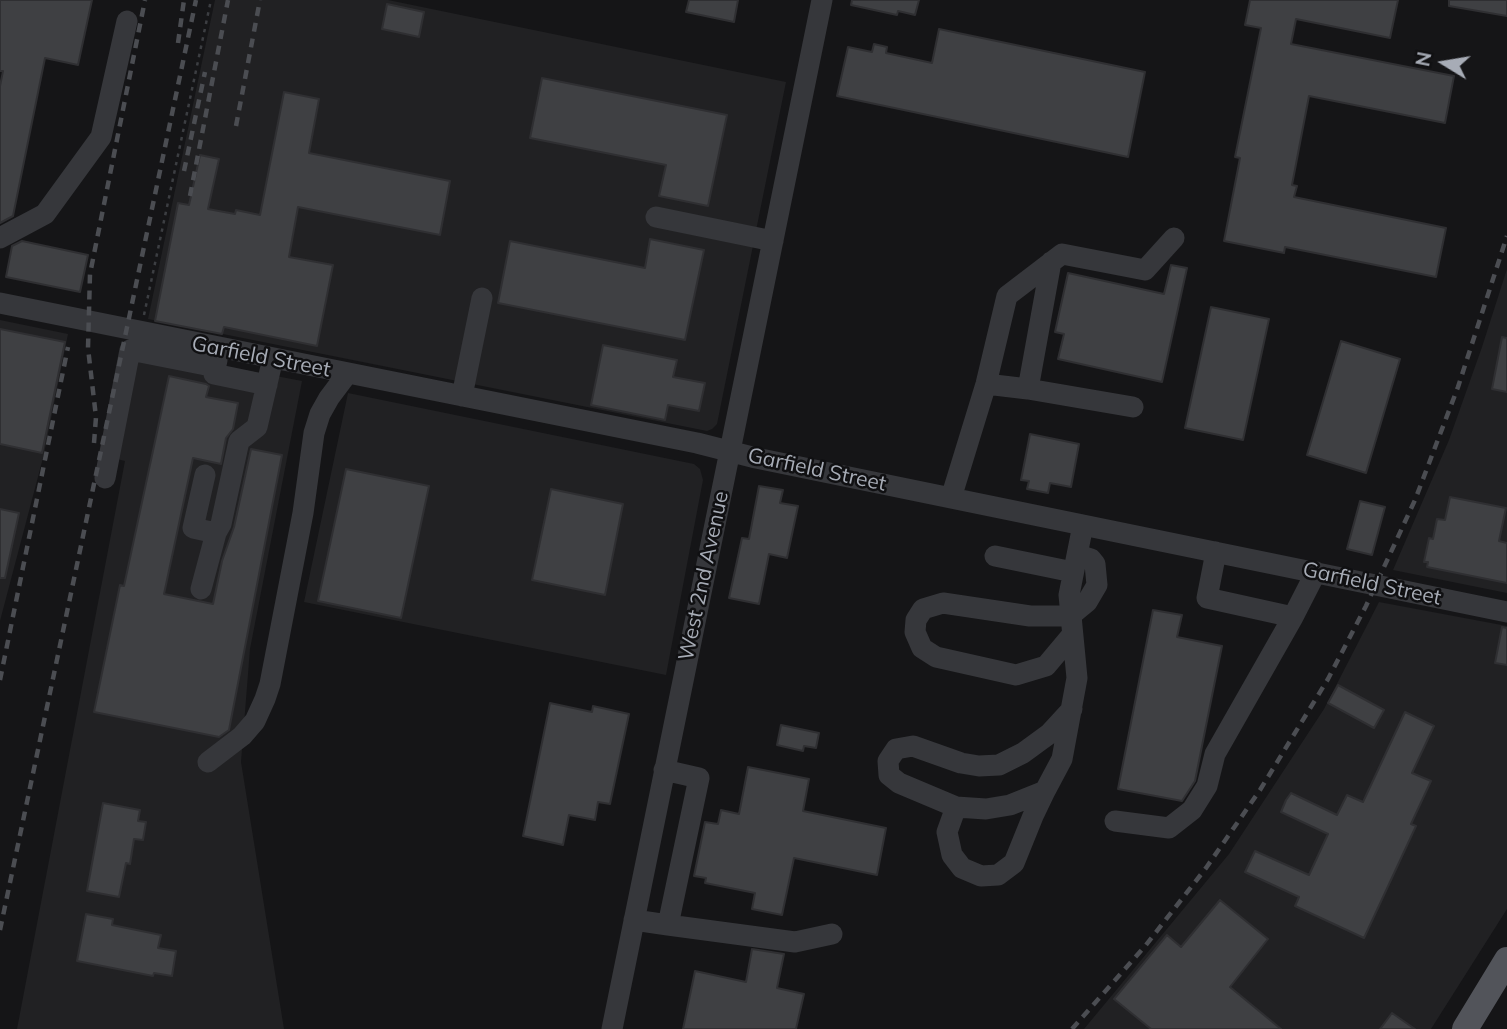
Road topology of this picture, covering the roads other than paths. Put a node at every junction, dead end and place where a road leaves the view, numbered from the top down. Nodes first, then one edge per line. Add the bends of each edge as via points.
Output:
1 (822, 0) edge
2 (127, 21) dead end
3 (656, 217) dead end
4 (0, 238) edge
5 (1174, 238) dead end
6 (773, 242) junction
7 (1051, 262) junction
8 (482, 298) dead end
9 (0, 303) edge
10 (218, 358) junction
11 (273, 358) junction
12 (347, 374) junction
13 (986, 384) junction
14 (267, 386) junction
15 (1028, 389) junction
16 (462, 396) junction
17 (1133, 407) dead end
18 (730, 451) junction
19 (205, 475) dead end
20 (105, 478) dead end
21 (951, 498) junction
22 (1083, 525) junction
23 (216, 533) junction
24 (1216, 552) junction
25 (995, 556) dead end
26 (1075, 564) junction
27 (1316, 572) junction
28 (201, 589) dead end
29 (1507, 612) edge
30 (1293, 617) junction
31 (1071, 625) junction
32 (1072, 709) junction
33 (208, 762) dead end
34 (664, 769) junction
35 (1045, 792) junction
36 (956, 807) junction
37 (1115, 821) dead end
38 (634, 920) junction
39 (668, 925) junction
40 (831, 934) dead end
41 (1505, 969) edge
42 (612, 1029) edge
43 (1465, 1029) edge

1 - 6 street, West 2nd Avenue
2 - 4 street via 101,137 45,214
3 - 6 street
5 - 7 street via 1145,270 1062,254
6 - 18 street, West 2nd Avenue
7 - 13 street via 1007,296
7 - 15 street
8 - 16 street
9 - 10 street, Garfield Street via 133,331
10 - 11 street, Garfield Street
10 - 14 street via 214,374
10 - 20 street via 130,350
11 - 12 street, Garfield Street
11 - 14 street
12 - 16 street, Garfield Street
12 - 33 street via 320,414 314,433 303,513 265,699 242,736
13 - 15 street
13 - 21 street
14 - 23 street via 257,427 239,441
15 - 17 street
16 - 18 street, Garfield Street
18 - 21 street, Garfield Street
18 - 34 street, West 2nd Avenue
19 - 23 street via 193,528
21 - 22 street, Garfield Street
22 - 24 street, Garfield Street
22 - 26 street
23 - 28 street
24 - 27 street, Garfield Street
24 - 30 street via 1207,598
25 - 26 street
26 - 31 street via 1091,559 1097,585
27 - 29 street, Garfield Street
27 - 30 street
30 - 37 street via 1215,754 1207,786 1192,810 1170,828
31 - 31 street via 1046,666 1016,675 936,657 922,648 915,632 923,609 943,603
31 - 32 street via 1077,678
32 - 35 street via 1062,759
32 - 36 street via 1049,734 999,765 961,763 913,746 896,749 888,761 889,775
34 - 38 street, West 2nd Avenue
34 - 39 street via 699,778
35 - 36 street via 1010,805
35 - 36 street via 1014,863 999,875 981,876 962,868 952,855 947,832
38 - 39 street
38 - 42 street, West 2nd Avenue
39 - 40 street via 794,942
41 - 43 main road

